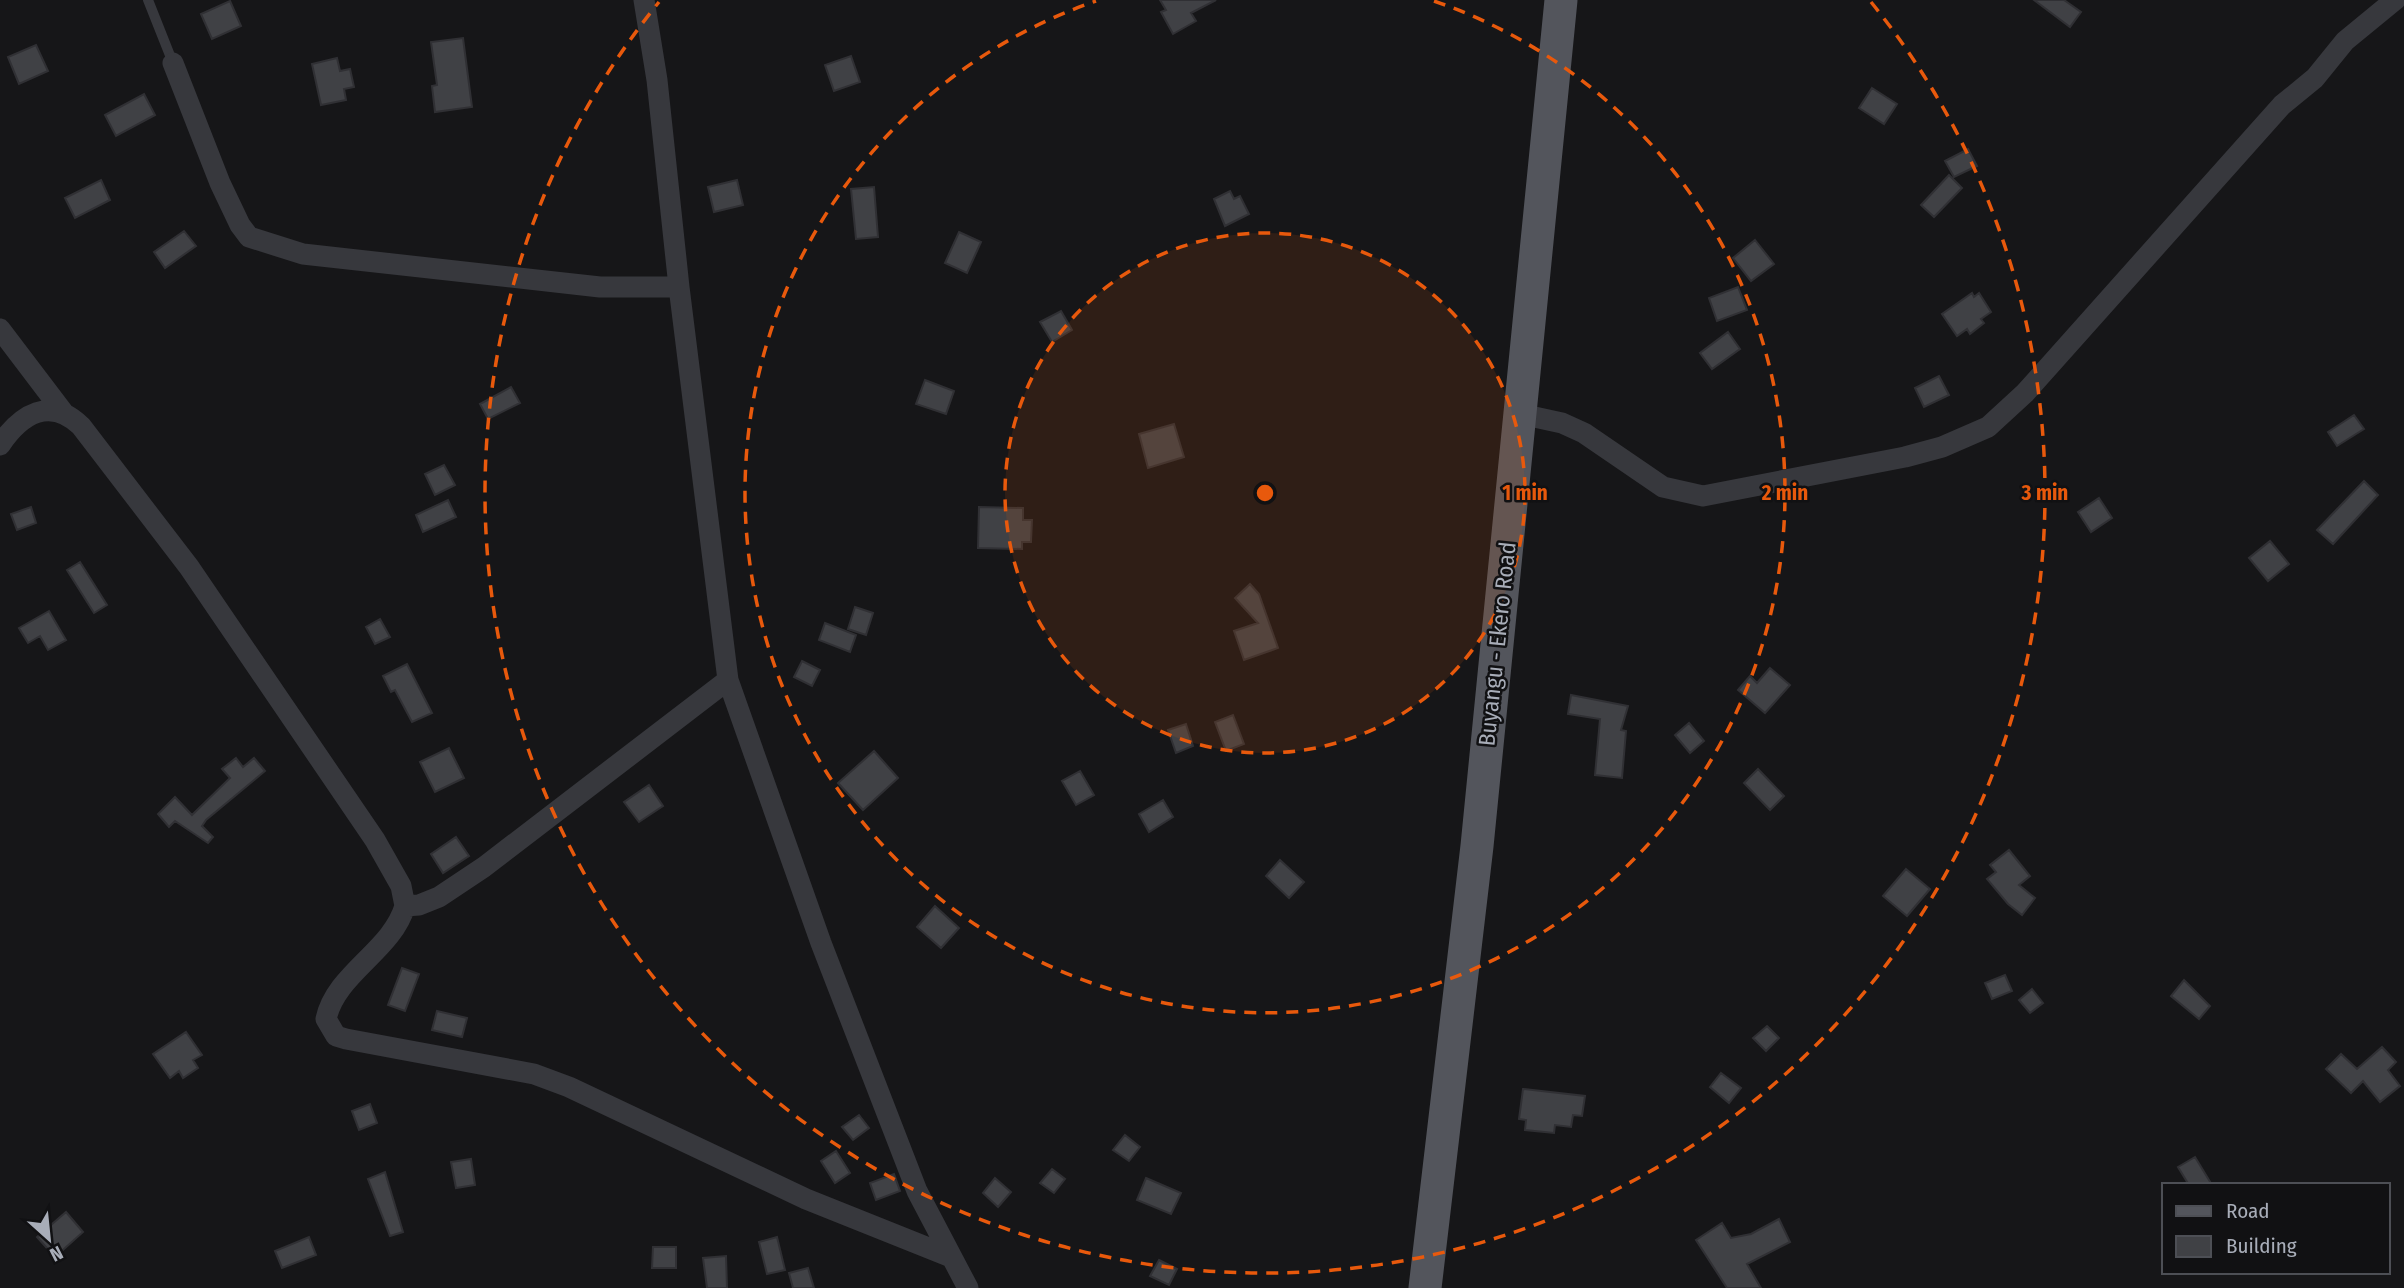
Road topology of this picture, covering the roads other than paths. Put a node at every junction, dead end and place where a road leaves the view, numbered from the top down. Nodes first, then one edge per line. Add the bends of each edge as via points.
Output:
1 (148, 0) edge
2 (644, 0) edge
3 (1561, 0) edge
4 (2395, 0) edge
5 (173, 63) joint
6 (679, 287) junction
7 (0, 329) edge
8 (63, 412) junction
9 (1520, 414) junction
10 (0, 445) edge
11 (728, 680) junction
12 (405, 906) junction
13 (951, 1257) junction
14 (968, 1288) edge
15 (1425, 1288) edge

1 - 5 lane
2 - 6 street
3 - 9 main road, Buyangu - Ekero Road
4 - 9 street via 2345,41 2315,78 2282,105 2025,393 1979,433 1905,457 1703,496 1663,487 1562,423
5 - 6 street via 220,183 250,237 303,254 600,287
6 - 11 street
7 - 8 street
8 - 10 street via 31,415
8 - 12 street via 81,426 197,579 374,840 401,886
9 - 15 main road, Buyangu - Ekero Road via 1477,846
11 - 12 street via 484,867 439,897
11 - 13 street via 856,1036 917,1191
12 - 13 street via 396,928 331,1002 326,1019 336,1036 534,1074 610,1104 806,1199
13 - 14 street

